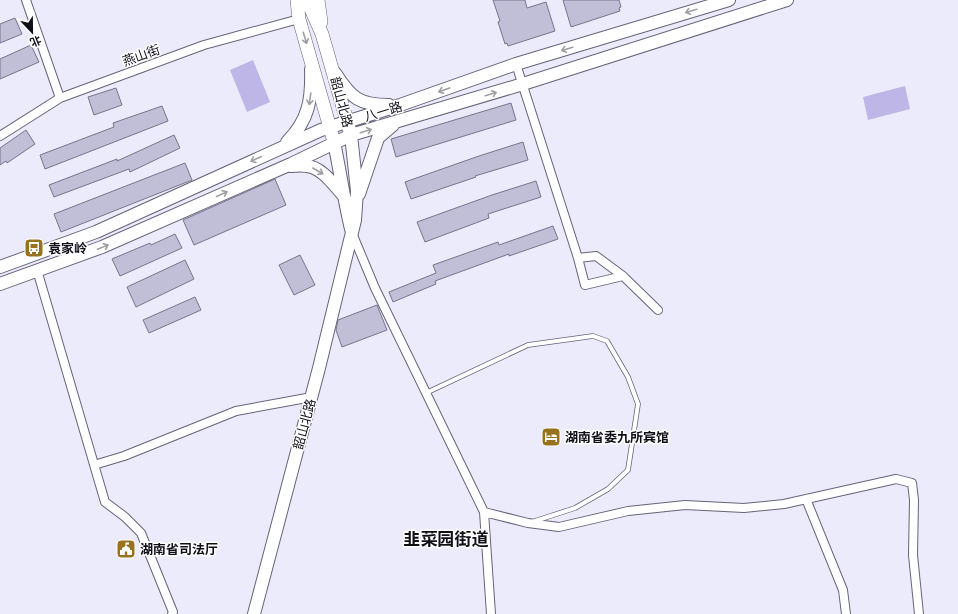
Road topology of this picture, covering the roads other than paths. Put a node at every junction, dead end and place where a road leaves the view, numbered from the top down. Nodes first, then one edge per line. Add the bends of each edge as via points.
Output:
1 (26, 0) edge
2 (288, 0) edge
3 (297, 0) edge
4 (308, 0) edge
5 (318, 0) edge
6 (729, 0) edge
7 (787, 0) edge
8 (299, 19) junction
9 (322, 34) junction
10 (311, 60) junction
11 (516, 64) junction
12 (333, 71) junction
13 (523, 84) junction
14 (60, 98) junction
15 (400, 105) junction
16 (347, 122) junction
17 (396, 122) junction
18 (330, 127) junction
19 (350, 135) junction
20 (0, 136) edge
21 (334, 142) junction
22 (278, 148) junction
23 (285, 166) junction
24 (343, 194) junction
25 (356, 201) junction
26 (352, 233) junction
27 (578, 258) junction
28 (0, 267) edge
29 (37, 270) junction
30 (623, 276) junction
31 (0, 284) edge
32 (658, 310) dead end
33 (426, 393) junction
34 (312, 396) junction
35 (94, 466) junction
36 (806, 499) junction
37 (484, 512) junction
38 (528, 523) junction
39 (172, 614) edge
40 (254, 614) edge
41 (491, 614) edge
42 (846, 614) edge
43 (919, 614) edge

1 - 14 street
2 - 8 main road
3 - 8 main road, 韶山北路
4 - 9 main road, 韶山北路
5 - 9 main road
6 -> 11 main road, 八一路
7 - 13 main road, 八一路
8 -> 10 main road, 韶山北路
8 - 14 street, 燕山街 via 204,45
9 - 12 main road, 韶山北路
10 - 18 main road, 韶山北路
10 -> 22 main road via 308,109 300,128
11 - 13 street
11 -> 15 main road, 八一路
12 - 15 main road via 345,88 363,102
12 - 16 main road, 韶山北路
17 -> 13 main road, 八一路
13 - 27 street
14 - 20 street, 燕山街
15 - 16 main road, 八一路
16 - 18 main road, 八一路
16 - 19 main road, 韶山北路
19 -> 17 main road, 八一路
17 - 25 main road via 378,138
18 - 21 main road, 韶山北路
18 - 22 main road, 八一路
19 - 21 main road, 八一路
19 - 25 main road, 韶山北路
21 - 23 main road, 八一路
21 - 24 main road, 韶山北路
22 -> 28 main road, 八一路 via 96,232
23 -> 24 main road via 307,166 316,169
29 -> 23 main road, 八一路 via 102,247
24 - 26 main road, 韶山北路
25 - 26 main road, 韶山北路
26 - 33 street via 375,288
26 - 34 main road, 韶山北路
27 - 30 street via 596,256
27 - 30 street via 585,285
29 - 31 main road, 八一路
29 - 35 street
30 - 32 street
33 - 37 street
33 - 38 lane via 528,346 593,336 607,341 628,377 638,404 628,470 608,489 575,508
34 - 35 street via 236,411
34 - 40 main road, 韶山北路
35 - 39 street via 104,502 141,533
36 - 38 street via 744,508 685,505 628,512 559,527
36 - 42 street via 843,590
36 - 43 street via 896,479 912,483 912,555
37 - 38 street
37 - 41 street

